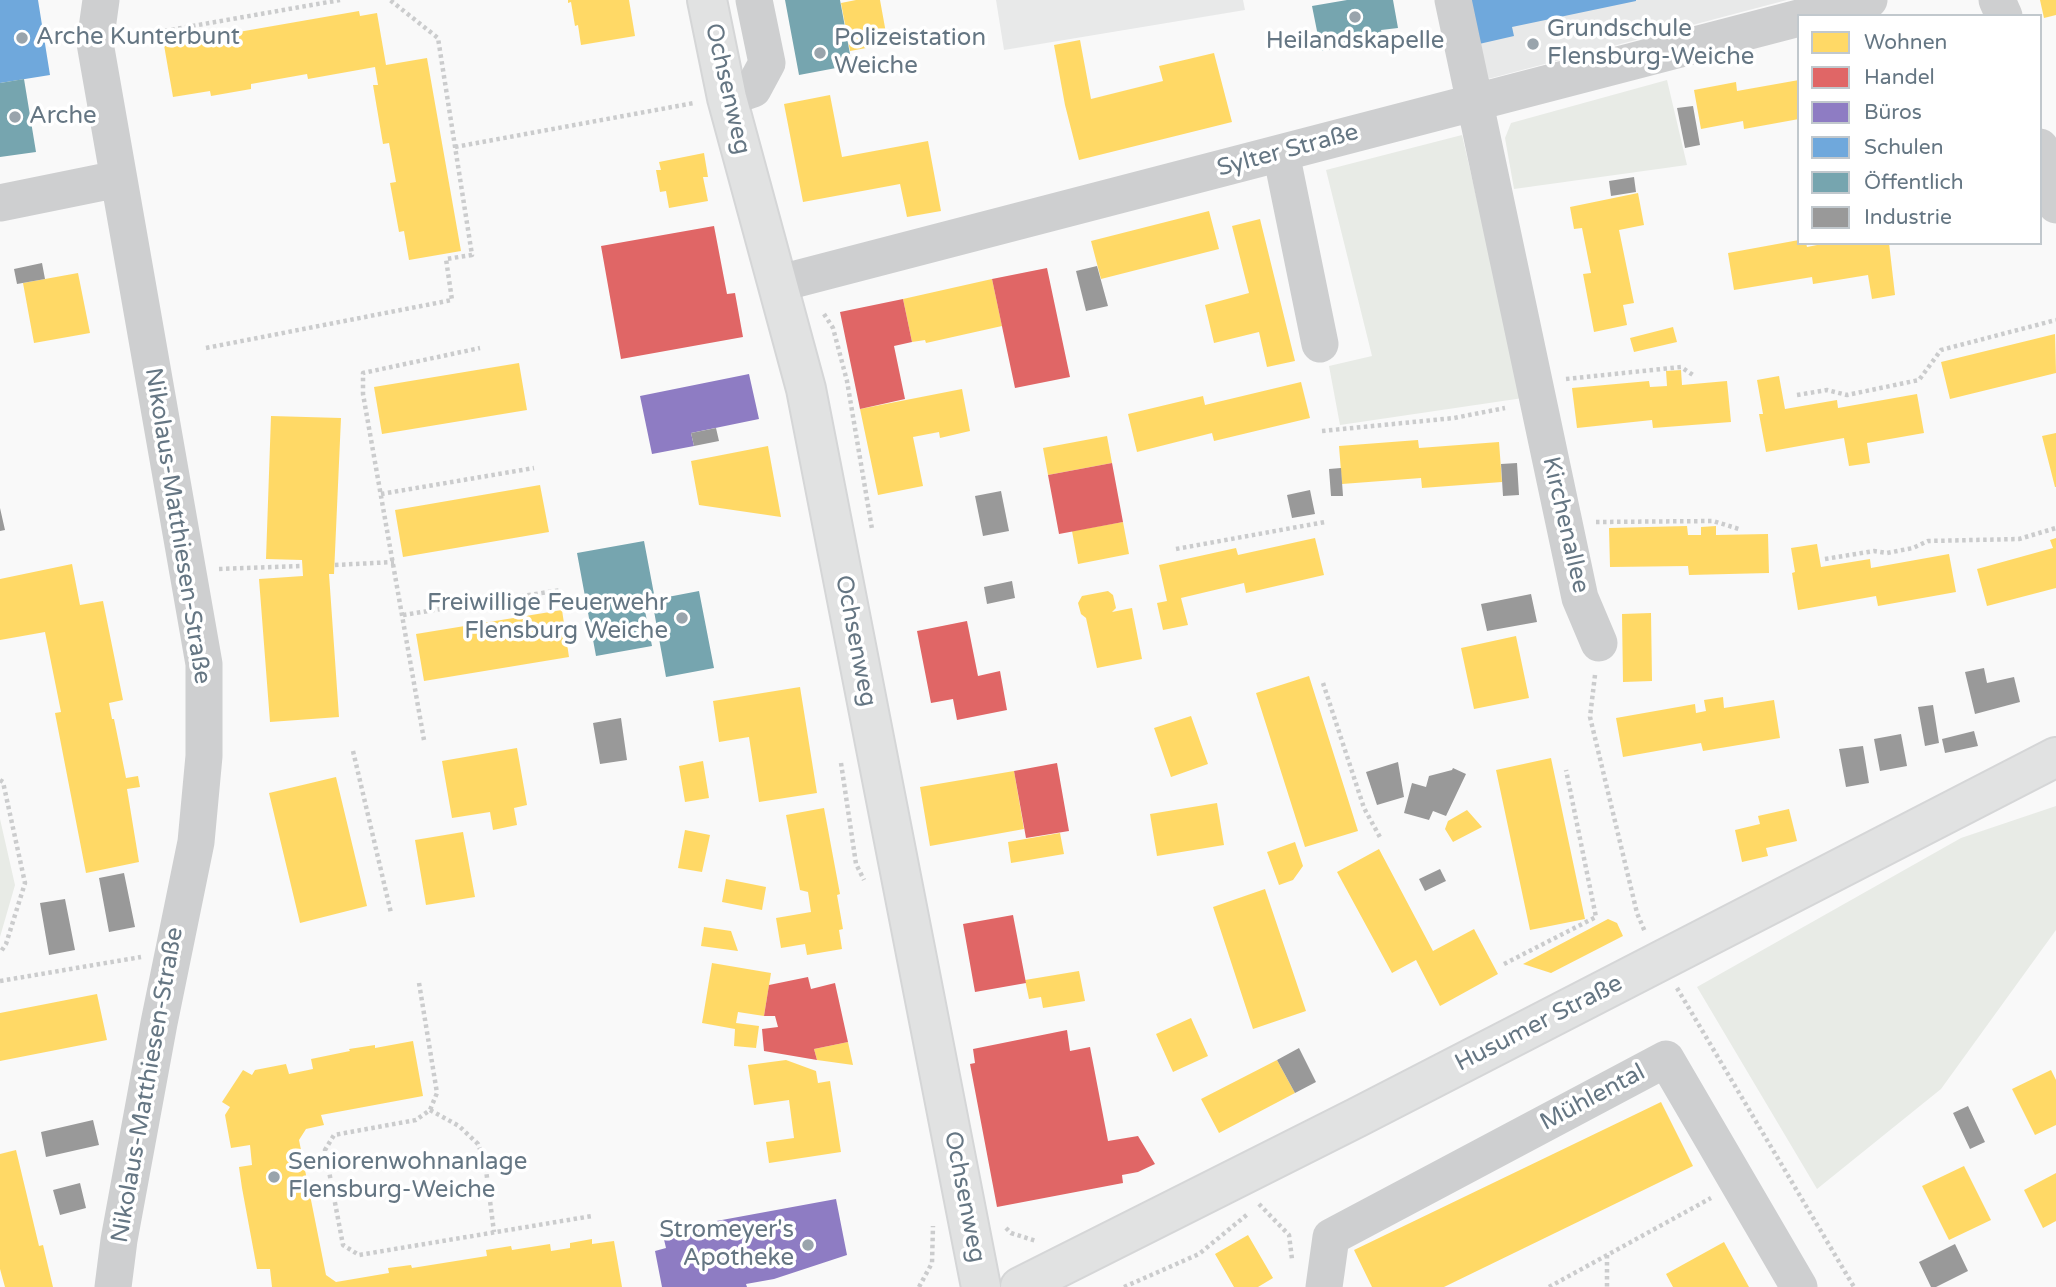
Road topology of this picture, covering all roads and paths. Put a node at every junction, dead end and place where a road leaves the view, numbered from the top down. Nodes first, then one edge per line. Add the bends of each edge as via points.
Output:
1 (101, 0) edge
2 (340, 0) edge
3 (390, 0) edge
4 (707, 0) edge
5 (754, 0) edge
6 (1452, 0) edge
7 (1869, 0) edge
8 (1816, 14) edge
9 (1797, 19) edge
10 (95, 43) junction
11 (716, 99) junction
12 (1474, 103) junction
13 (455, 147) junction
14 (1281, 152) junction
15 (2042, 154) edge
16 (118, 179) junction
17 (0, 204) edge
18 (2056, 205) edge
19 (777, 284) junction
20 (2056, 320) edge
21 (1320, 344) dead end
22 (206, 348) dead end
23 (480, 348) dead end
24 (1693, 375) dead end
25 (1536, 392) junction
26 (1797, 395) dead end
27 (1322, 431) dead end
28 (534, 468) dead end
29 (381, 494) junction
30 (1325, 522) dead end
31 (1563, 523) junction
32 (1739, 528) dead end
33 (2056, 528) edge
34 (1175, 550) dead end
35 (1825, 559) dead end
36 (394, 562) junction
37 (335, 565) dead end
38 (302, 566) dead end
39 (187, 570) junction
40 (561, 590) dead end
41 (403, 615) junction
42 (1599, 643) joint
43 (1323, 683) dead end
44 (424, 740) dead end
45 (353, 751) dead end
46 (2056, 757) edge
47 (1566, 770) dead end
48 (0, 780) edge
49 (1381, 839) dead end
50 (391, 913) dead end
51 (1653, 947) junction
52 (172, 951) junction
53 (0, 953) edge
54 (1504, 964) dead end
55 (0, 981) edge
56 (419, 983) dead end
57 (430, 1110) junction
58 (1244, 1175) junction
59 (1738, 1183) junction
60 (592, 1216) dead end
61 (494, 1232) junction
62 (1607, 1255) junction
63 (1293, 1267) dead end
64 (113, 1287) edge
65 (981, 1287) edge
66 (1020, 1287) edge
67 (1324, 1287) edge
68 (1549, 1287) edge
69 (1607, 1287) edge
70 (1799, 1287) edge
71 (1854, 1287) edge

1 - 10 street, Nikolaus-Matthiesen-Straße
2 - 10 path
3 - 13 path via 438,38
4 - 11 main road, Ochsenweg
5 - 11 street via 767,63 753,89
6 - 12 street, Kirchenallee
7 - 8 street
9 - 12 street, Sylter Straße
10 - 16 street, Nikolaus-Matthiesen-Straße
11 - 13 path
11 - 19 main road, Ochsenweg
12 - 14 street, Sylter Straße
12 - 25 street, Kirchenallee
13 - 22 path via 472,255 446,259 452,300
14 - 19 street, Sylter Straße
14 - 21 street
15 - 18 street
16 - 17 street
16 - 39 street, Nikolaus-Matthiesen-Straße
19 - 65 main road, Ochsenweg via 806,389
20 - 26 path via 1941,350 1919,380 1847,396 1827,390
23 - 29 path via 363,373
24 - 25 path via 1681,367
25 - 27 path via 1454,418
25 - 31 street, Kirchenallee
28 - 29 path
29 - 36 path
30 - 34 path
31 - 32 path via 1713,521
31 - 42 street, Kirchenallee via 1580,598
33 - 35 path via 2019,539 1928,541 1887,553
36 - 37 path
36 - 41 path
38 - 39 path
39 - 52 street, Nikolaus-Matthiesen-Straße via 204,664 204,756 195,842
40 - 41 path
41 - 44 path
42 - 51 path via 1590,717 1637,913
43 - 49 path via 1364,808
45 - 50 path
46 - 51 main road, Husumer Straße
47 - 54 path via 1596,917
48 - 53 path via 25,883
51 - 58 main road, Husumer Straße
51 - 71 path
52 - 55 path
52 - 64 street, Nikolaus-Matthiesen-Straße
56 - 57 path via 437,1093
57 - 61 path via 459,1126 478,1144 485,1162
57 - 61 path via 416,1120 334,1135 325,1150 343,1245 359,1255
58 - 63 path via 1259,1204 1289,1235
58 - 66 main road, Husumer Straße
59 - 62 path
59 - 67 street, Mühlental via 1666,1059 1331,1237
59 - 70 street, Mühlental
60 - 61 path
62 - 68 path
62 - 69 path

